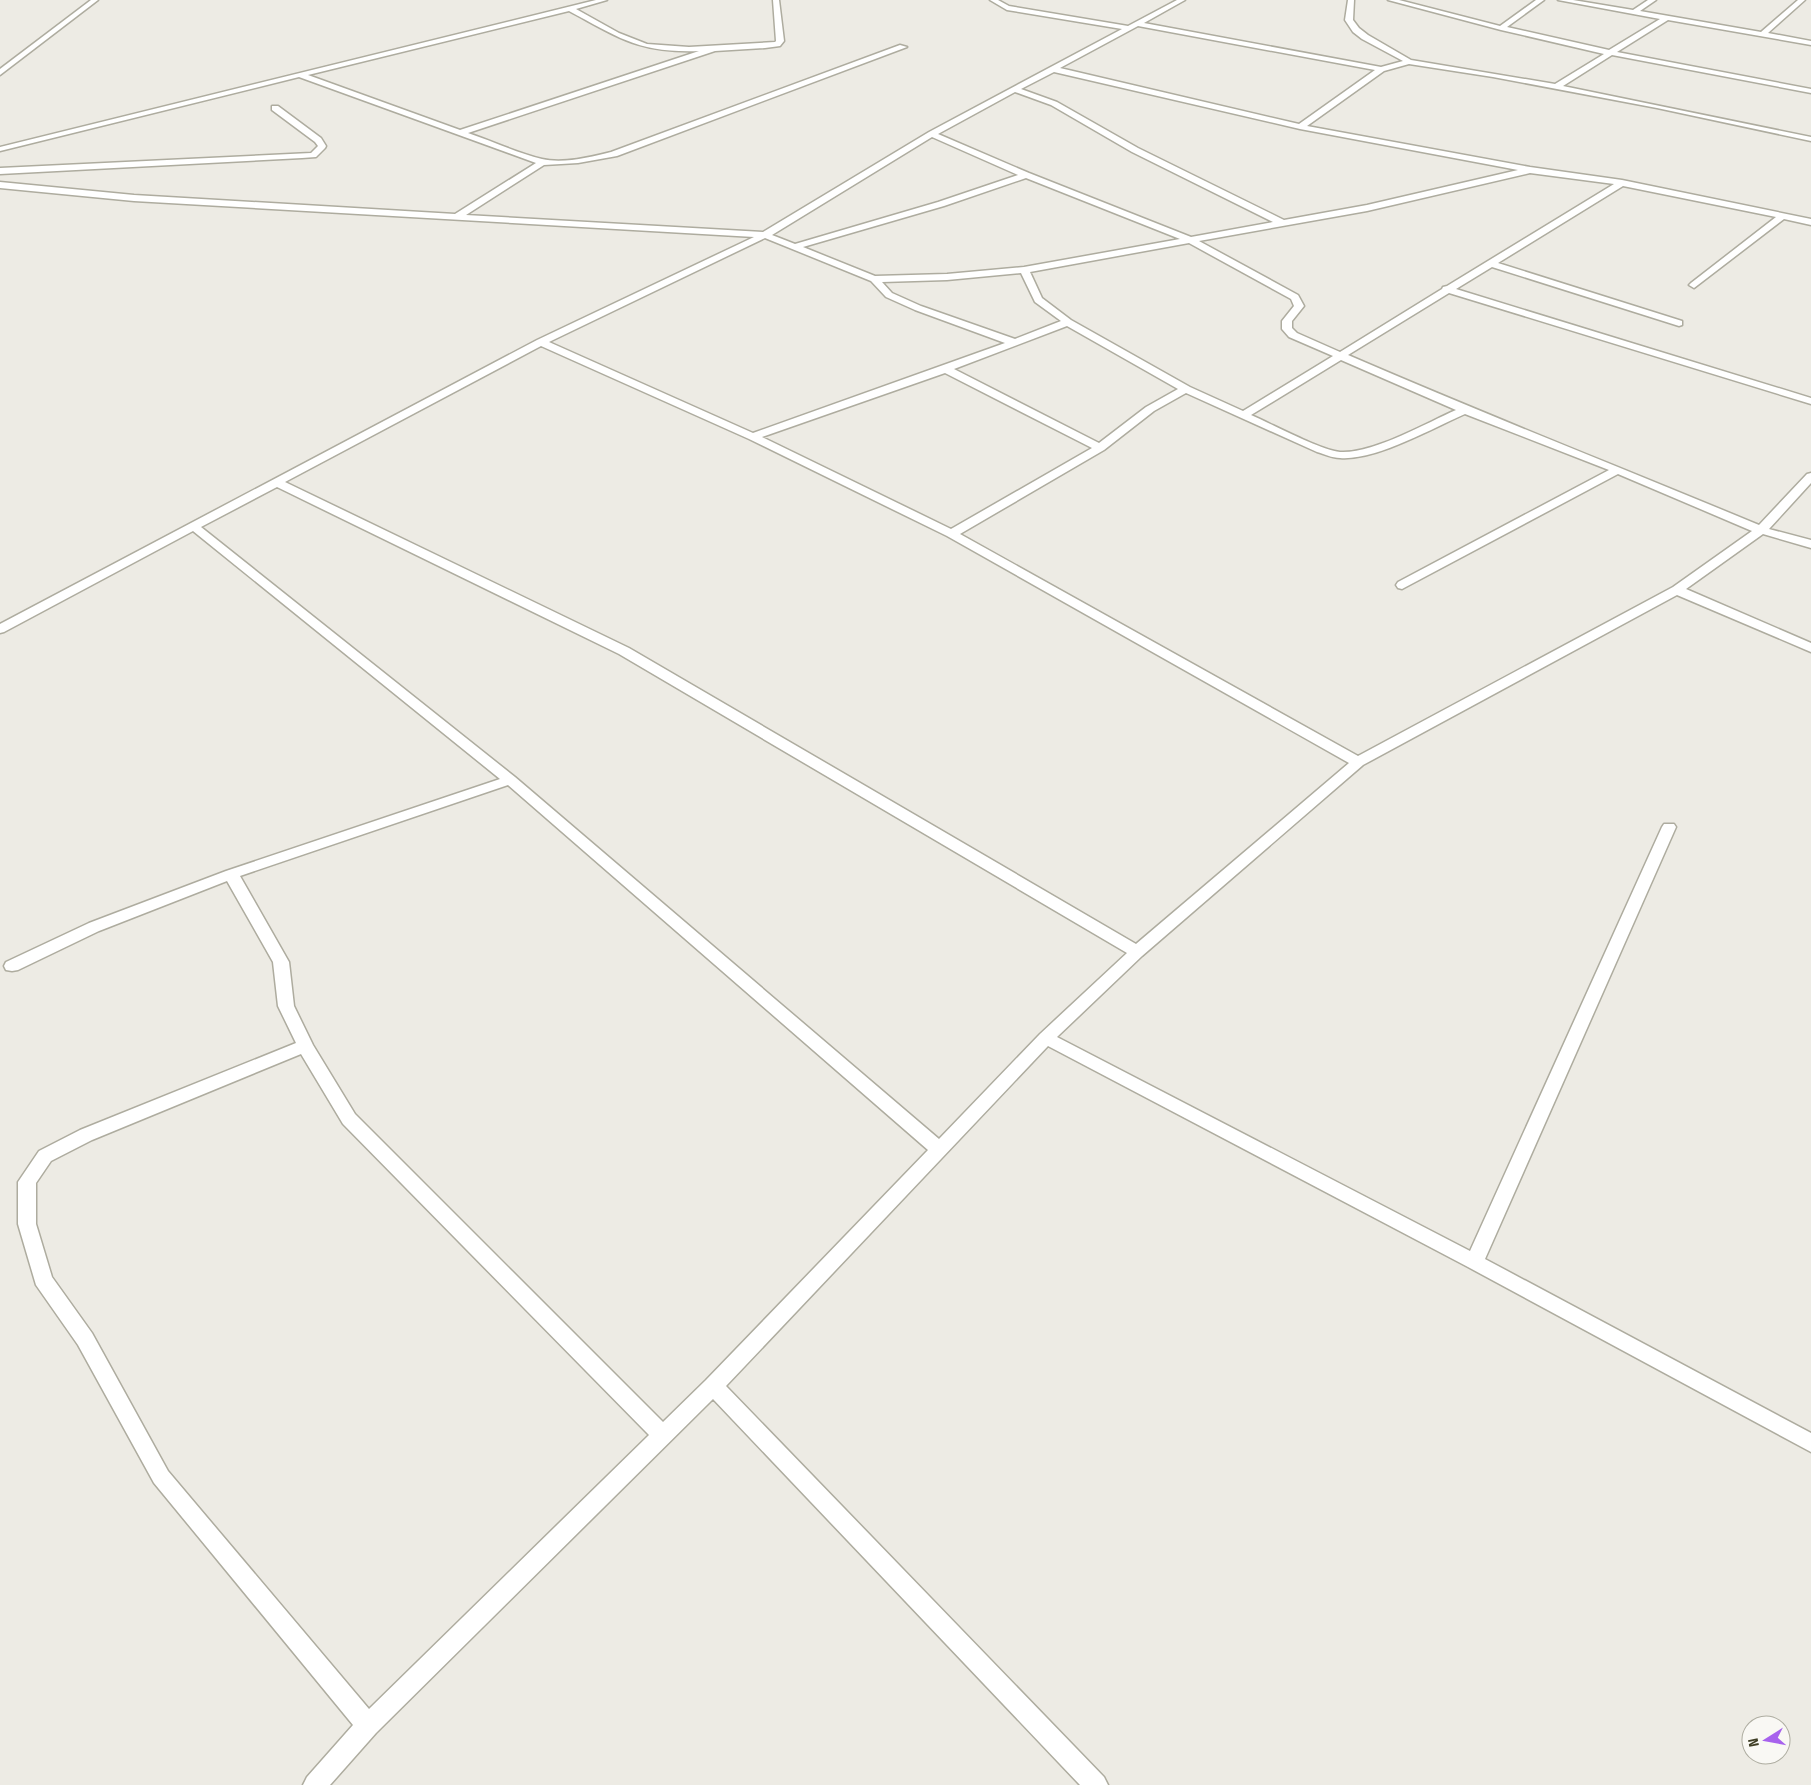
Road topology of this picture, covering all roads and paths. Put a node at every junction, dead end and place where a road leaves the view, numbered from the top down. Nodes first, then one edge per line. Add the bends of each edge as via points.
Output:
1 (95, 0) edge
2 (604, 0) edge
3 (776, 0) edge
4 (993, 0) edge
5 (1182, 0) edge
6 (1351, 0) edge
7 (1391, 0) edge
8 (1541, 0) edge
9 (1561, 0) edge
10 (1653, 0) edge
11 (1802, 0) edge
12 (570, 8) junction
13 (1633, 12) junction
14 (1664, 19) junction
15 (1138, 24) junction
16 (1128, 28) junction
17 (1501, 28) junction
18 (1762, 34) junction
19 (1811, 42) edge
20 (903, 47) dead end
21 (719, 48) junction
22 (1611, 53) junction
23 (1409, 62) junction
24 (1053, 69) junction
25 (1381, 69) junction
26 (0, 73) edge
27 (300, 75) junction
28 (1556, 87) junction
29 (1015, 90) junction
30 (1811, 90) edge
31 (275, 108) dead end
32 (1300, 127) junction
33 (462, 132) junction
34 (932, 134) junction
35 (1811, 139) edge
36 (0, 148) edge
37 (542, 162) junction
38 (1530, 170) junction
39 (0, 171) edge
40 (1026, 175) junction
41 (1622, 183) junction
42 (0, 185) edge
43 (1783, 216) junction
44 (457, 217) junction
45 (1811, 222) edge
46 (1282, 224) junction
47 (766, 235) junction
48 (1188, 239) junction
49 (797, 246) junction
50 (1489, 263) junction
51 (1024, 270) junction
52 (874, 279) junction
53 (1694, 285) dead end
54 (1446, 289) junction
55 (1068, 322) junction
56 (1679, 323) dead end
57 (541, 342) junction
58 (1016, 343) junction
59 (1342, 355) junction
60 (946, 369) junction
61 (1186, 389) junction
62 (1811, 401) edge
63 (1465, 410) junction
64 (1245, 414) junction
65 (753, 437) junction
66 (1100, 448) junction
67 (1618, 470) junction
68 (1811, 476) edge
69 (276, 482) junction
70 (193, 526) junction
71 (1761, 530) junction
72 (951, 534) junction
73 (1811, 544) edge
74 (1402, 585) dead end
75 (1677, 590) junction
76 (0, 630) edge
77 (1811, 648) edge
78 (1358, 762) junction
79 (510, 780) junction
80 (1669, 826) dead end
81 (231, 874) junction
82 (1137, 952) junction
83 (12, 966) dead end
84 (1046, 1038) junction
85 (305, 1046) junction
86 (939, 1149) junction
87 (1474, 1262) junction
88 (713, 1386) junction
89 (663, 1436) junction
90 (1811, 1443) edge
91 (368, 1725) junction
92 (315, 1785) edge
93 (1096, 1785) edge

1 - 26 street
2 - 12 street
3 - 21 street via 780,41 777,44
4 - 16 street via 1007,8
5 - 15 street
6 - 23 street via 1349,20 1356,30
7 - 17 street
8 - 17 street
9 - 13 street
10 - 13 street
11 - 18 street
12 - 21 street via 631,41 647,46
12 - 27 street
13 - 14 street
14 - 18 street
14 - 22 street
15 - 16 street
15 - 25 street
16 - 24 street
17 - 22 street
18 - 19 street
20 - 37 street via 614,154 587,160
21 - 33 street
22 - 28 street
22 - 30 street
23 - 25 street
23 - 28 street
24 - 29 street
24 - 32 street
25 - 32 street
27 - 33 street
27 - 36 street
28 - 35 street
29 - 34 street
29 - 46 street via 1052,102 1135,150
31 - 39 street via 322,146 313,154 302,156
32 - 38 street
33 - 37 street
34 - 40 street
34 - 47 street
37 - 44 street
38 - 41 street
38 - 46 street
40 - 48 street
40 - 49 street via 942,204
41 - 43 street
41 - 50 street
42 - 44 street via 134,198
43 - 45 street
43 - 53 street
44 - 47 street
46 - 48 street
47 - 49 street
47 - 57 street
48 - 51 street
48 - 59 street via 1295,298 1300,306 1287,321 1287,329 1293,335
49 - 52 street
50 - 54 street
50 - 56 street
51 - 52 street via 947,278
51 - 55 street via 1038,300
52 - 58 street via 889,295
54 - 59 street
54 - 62 street
55 - 58 street
55 - 61 street
57 - 65 street
57 - 69 street
58 - 60 street
59 - 63 street
59 - 64 street
60 - 65 street
60 - 66 street
61 - 64 street
61 - 66 street via 1150,409
63 - 64 street via 1357,454 1340,455 1321,450
63 - 67 street
65 - 72 street
66 - 72 street
67 - 71 street
67 - 74 street
68 - 71 street
69 - 70 street
69 - 82 street via 624,651
70 - 76 street
70 - 79 street
71 - 73 street
71 - 75 street
72 - 78 street
75 - 77 street
75 - 78 street
78 - 82 street
79 - 81 street
79 - 86 street
80 - 87 street
81 - 83 street via 94,927
81 - 85 street via 281,962 286,1006
82 - 84 street
84 - 86 street
84 - 87 street
85 - 89 street via 349,1119
85 - 91 street via 86,1135 45,1156 26,1182 28,1224 43,1280 85,1339 160,1477
86 - 88 street
87 - 90 street
88 - 89 street
88 - 93 street
89 - 91 street
91 - 92 street

